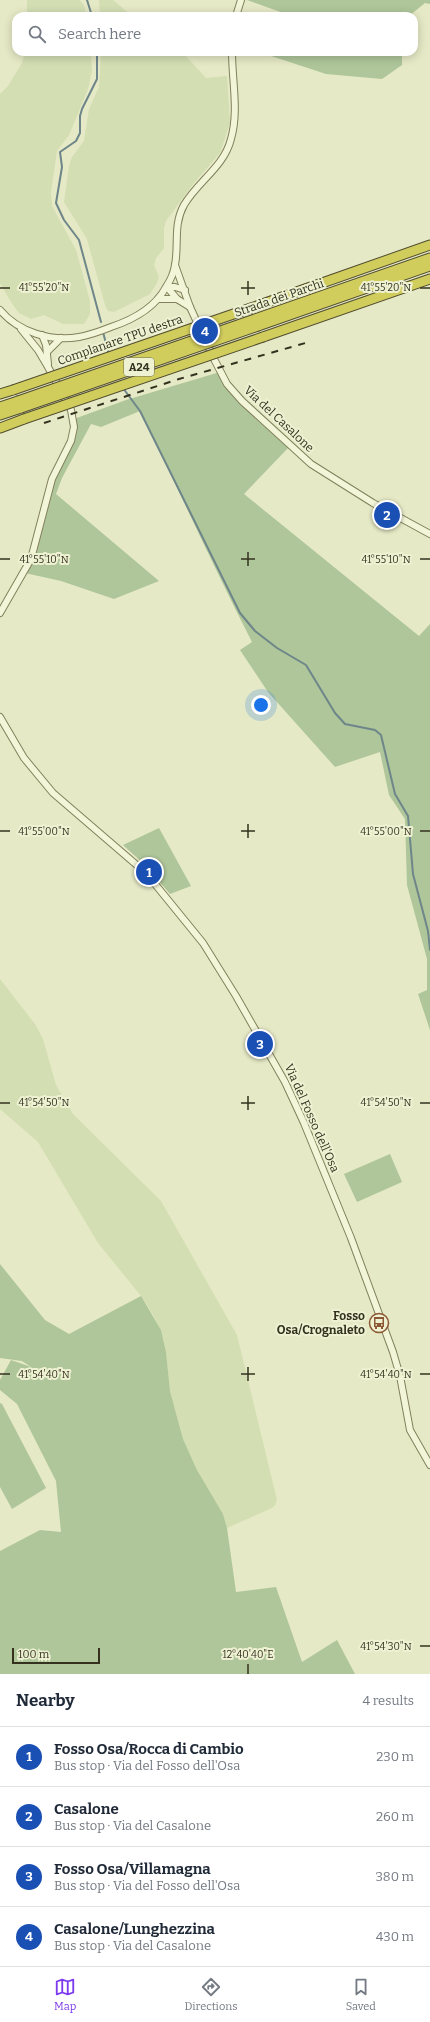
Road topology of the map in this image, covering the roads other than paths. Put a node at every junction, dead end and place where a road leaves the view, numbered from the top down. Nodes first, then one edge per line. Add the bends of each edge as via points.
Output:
1 (242, 0) edge
2 (238, 12) edge
3 (232, 56) edge
4 (430, 246) edge
5 (430, 258) edge
6 (175, 265) junction
7 (430, 266) edge
8 (430, 279) edge
9 (166, 287) junction
10 (185, 290) junction
11 (158, 299) junction
12 (177, 299) junction
13 (190, 307) junction
14 (0, 310) edge
15 (257, 322) junction
16 (20, 328) junction
17 (42, 335) junction
18 (61, 338) junction
19 (38, 350) junction
20 (47, 352) junction
21 (48, 366) junction
22 (0, 394) edge
23 (19, 404) junction
24 (0, 407) edge
25 (0, 415) edge
26 (0, 428) edge
27 (430, 534) edge
28 (0, 613) edge
29 (0, 717) edge
30 (430, 1465) edge

1 - 2 street
3 - 6 street via 235,112 231,141 221,162 191,196 181,212 176,229
4 - 22 highway, Complanare TPU destra, bridge
5 - 15 highway, Strada dei Parchi / A24
6 - 9 street
6 - 10 street, Via del Casalone
7 - 15 highway, Strada dei Parchi / A24
8 - 26 highway, bridge
9 - 10 street via 175,286
9 - 11 street
9 - 12 street
10 - 13 street, Via del Casalone
11 - 12 street
11 - 18 street via 138,315 117,325 80,337
12 - 13 street
13 - 27 street, Via del Casalone via 222,376 245,404 315,467
14 - 16 street
15 - 23 highway, Strada dei Parchi / A24, bridge
16 - 17 street
16 - 19 street
17 - 18 street
17 - 19 street
17 - 20 street
18 - 20 street
19 - 21 street
20 - 21 street
21 - 28 street via 72,413 74,434 52,479 31,560
23 - 24 highway, Strada dei Parchi / A24
23 - 25 highway, Strada dei Parchi / A24
29 - 30 street, Via del Fosso dell'Osa via 24,758 53,793 144,871 203,943 288,1086 351,1238 393,1352 410,1430

